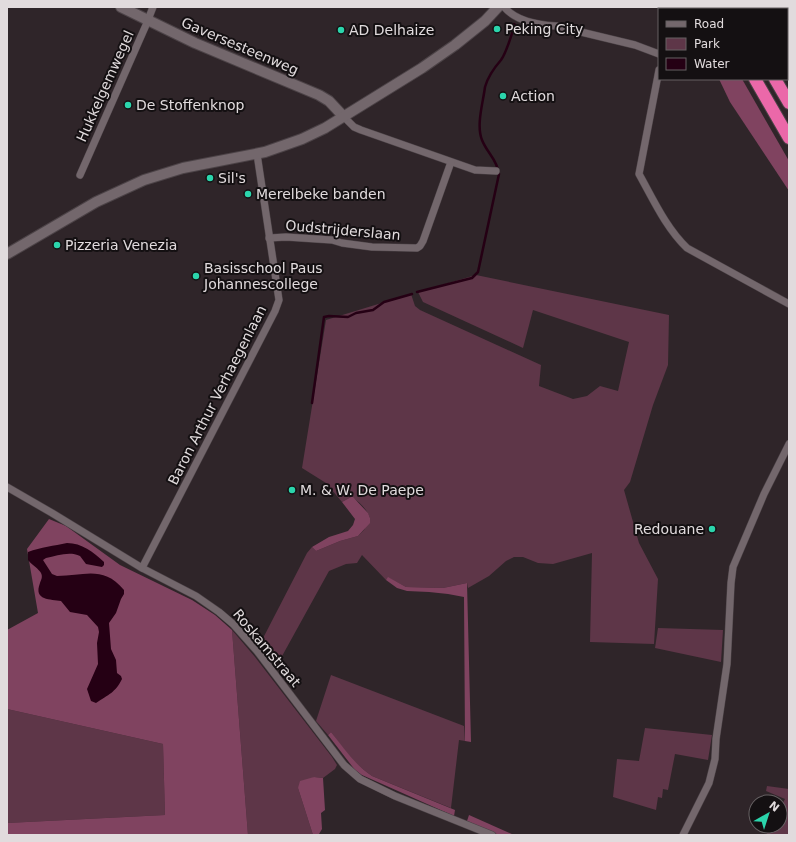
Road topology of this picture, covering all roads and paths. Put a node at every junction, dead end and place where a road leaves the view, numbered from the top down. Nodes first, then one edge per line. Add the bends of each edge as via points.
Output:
1 (121, 7) edge
2 (152, 7) edge
3 (498, 7) edge
4 (504, 7) edge
5 (147, 20) junction
6 (658, 54) edge
7 (658, 75) edge
8 (755, 80) edge
9 (776, 80) edge
10 (789, 103) edge
11 (344, 116) junction
12 (789, 138) edge
13 (257, 154) junction
14 (451, 162) junction
15 (496, 171) dead end
16 (80, 175) dead end
17 (269, 238) junction
18 (7, 254) edge
19 (789, 304) edge
20 (789, 444) edge
21 (7, 487) edge
22 (142, 568) junction
23 (492, 835) edge
24 (684, 835) edge

1 - 5 main road, Gaversesteenweg
2 - 5 street, Hukkelgemwegel
3 - 11 main road via 484,21 422,68
4 - 6 street via 522,19 635,45
5 - 11 main road, Gaversesteenweg via 319,95
5 - 16 street, Hukkelgemwegel
7 - 19 street via 640,174 648,189 675,235 687,248
8 - 12 highway
9 - 10 highway
11 - 13 main road via 302,139
11 - 14 street via 354,127
13 - 17 street, Baron Arthur Verhaegenlaan
13 - 18 main road via 183,168 144,180 96,202
14 - 15 street via 475,170
14 - 17 street, Oudstrijderslaan via 422,241 417,248 372,247 332,240
17 - 22 street, Baron Arthur Verhaegenlaan via 278,300 276,311
20 - 24 street via 764,494 733,567 727,664 715,760 709,783
21 - 22 street, Roskamstraat
22 - 23 street, Roskamstraat via 196,596 233,624 257,651 348,770 360,779 395,796

